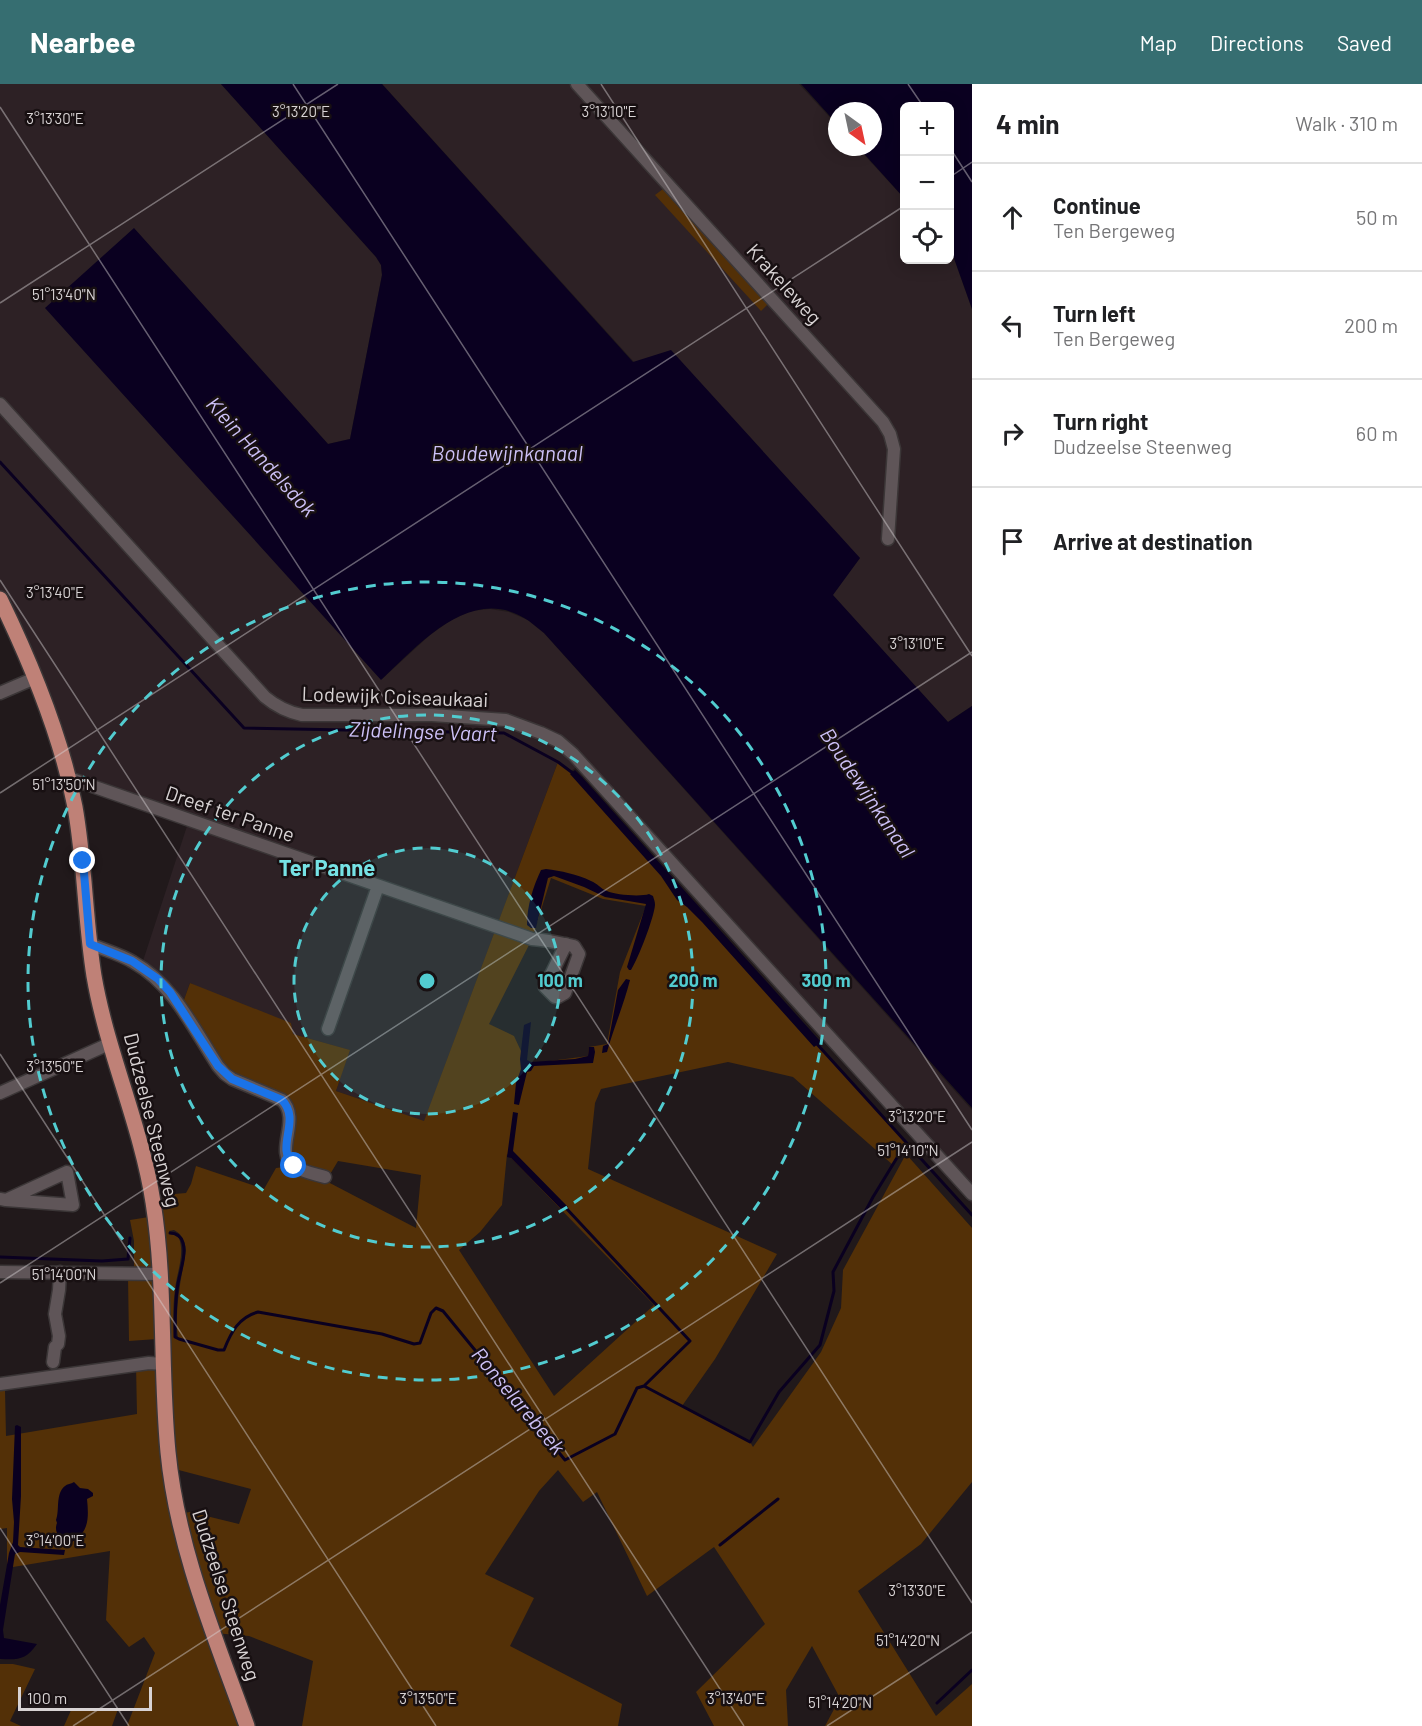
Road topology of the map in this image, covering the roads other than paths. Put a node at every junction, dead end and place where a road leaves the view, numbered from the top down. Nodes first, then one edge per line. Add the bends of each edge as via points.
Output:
1 (577, 84) edge
2 (0, 404) edge
3 (888, 539) dead end
4 (0, 599) edge
5 (35, 678) junction
6 (0, 693) edge
7 (69, 778) junction
8 (378, 886) junction
9 (90, 944) junction
10 (566, 944) dead end
11 (328, 1029) dead end
12 (111, 1043) junction
13 (0, 1093) edge
14 (325, 1177) dead end
15 (972, 1194) edge
16 (3, 1199) edge
17 (0, 1272) edge
18 (60, 1272) junction
19 (160, 1274) junction
20 (53, 1362) dead end
21 (163, 1364) junction
22 (0, 1384) edge
23 (247, 1726) edge

1 - 3 street, Krakeleweg via 886,428 894,449
2 - 15 street, Lodewijk Coiseaukaai via 276,706 302,715 432,715 506,720 558,741
4 - 5 main road, Dudzeelse Steenweg
5 - 6 street
5 - 7 main road, Dudzeelse Steenweg
7 - 8 street, Dreef ter Panne
7 - 9 main road, Dudzeelse Steenweg via 83,861
8 - 10 street, Dreef ter Panne via 532,939
8 - 11 street
9 - 12 main road, Dudzeelse Steenweg
9 - 14 street via 132,961 158,979 225,1074 282,1100 290,1114 287,1160 301,1170
12 - 13 street
12 - 19 main road, Dudzeelse Steenweg via 148,1176
16 - 16 street via 40,1203 73,1205 67,1172
17 - 18 street
18 - 19 street
18 - 20 street via 55,1314 59,1336
19 - 21 main road, Dudzeelse Steenweg
21 - 22 street
21 - 23 main road, Dudzeelse Steenweg via 168,1454 177,1514 205,1610

